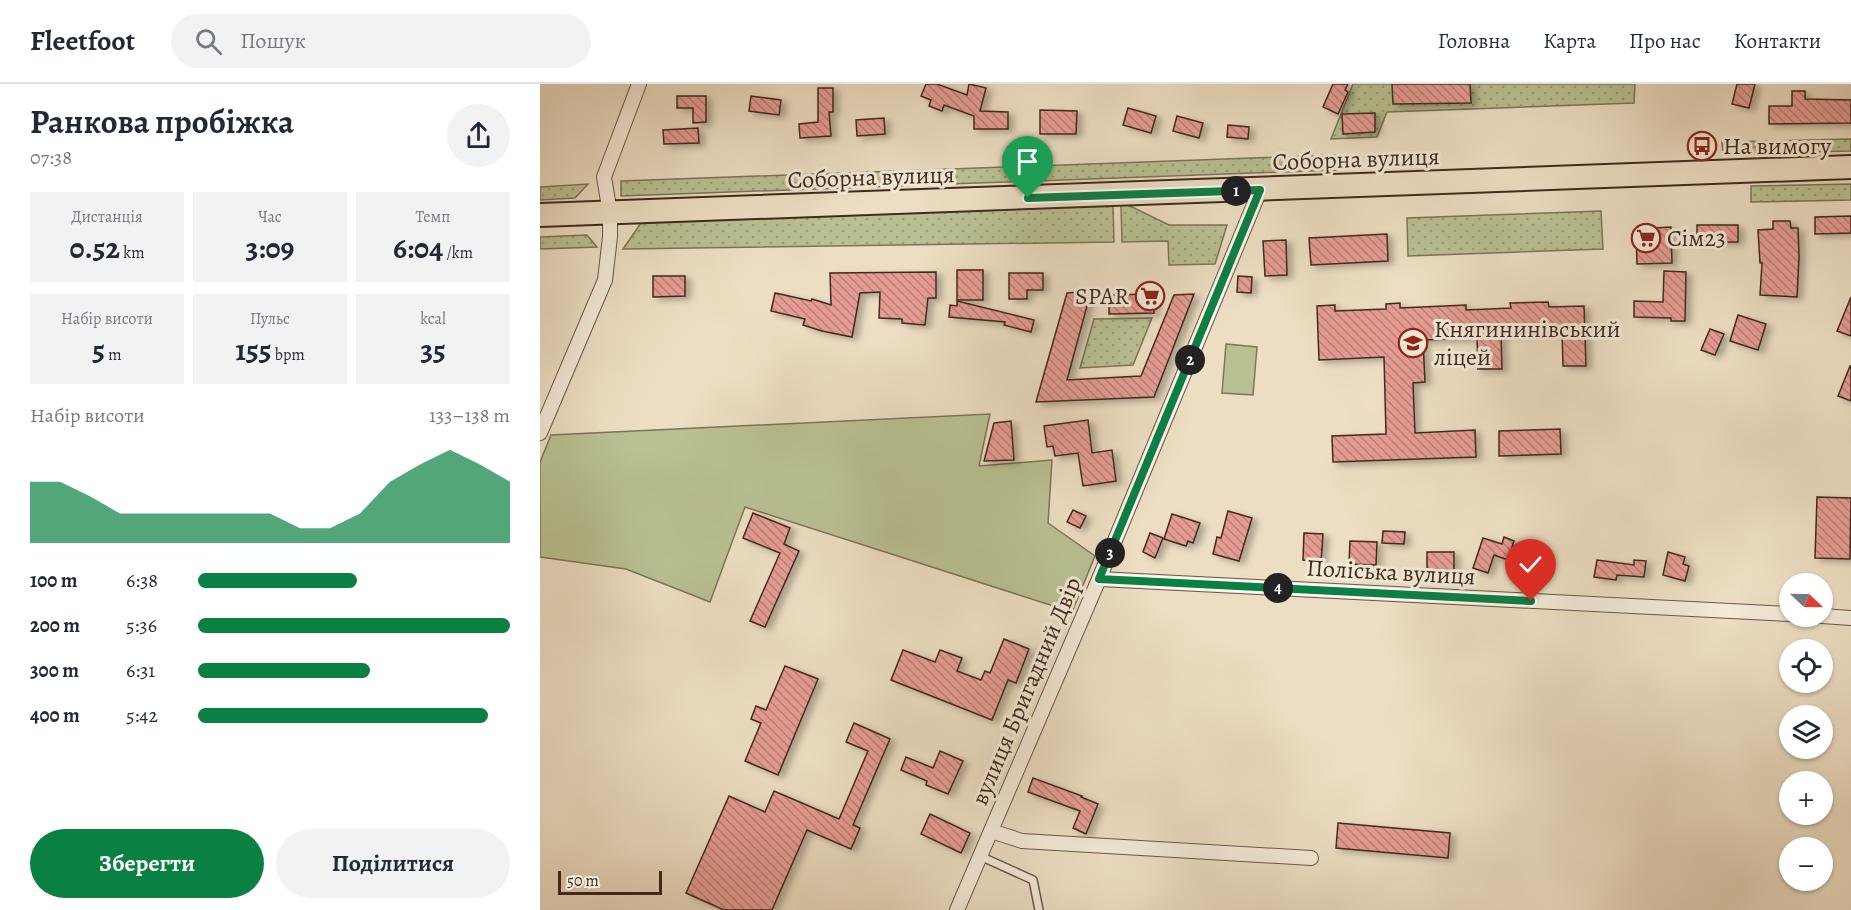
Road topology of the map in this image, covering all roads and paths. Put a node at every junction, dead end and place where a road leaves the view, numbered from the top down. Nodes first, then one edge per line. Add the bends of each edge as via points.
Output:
1 (639, 84) edge
2 (1851, 167) edge
3 (1260, 190) junction
4 (610, 213) junction
5 (540, 215) edge
6 (540, 434) edge
7 (1099, 579) junction
8 (1779, 613) edge
9 (1833, 617) edge
10 (1851, 618) edge
11 (991, 831) junction
12 (980, 856) junction
13 (1311, 858) dead end
14 (957, 910) edge
15 (1039, 910) edge

1 - 4 street via 604,177
2 - 3 main road, Соборна вулиця
3 - 4 main road, Соборна вулиця
3 - 7 street, вулиця Бригадний Двір
4 - 5 main road, Соборна вулиця
4 - 6 street via 605,280
7 - 8 street, Поліська вулиця
7 - 11 street, вулиця Бригадний Двір
9 - 10 street
11 - 12 street, вулиця Бригадний Двір
11 - 13 street via 1022,841
12 - 14 street, вулиця Бригадний Двір
12 - 15 lane via 1033,880

